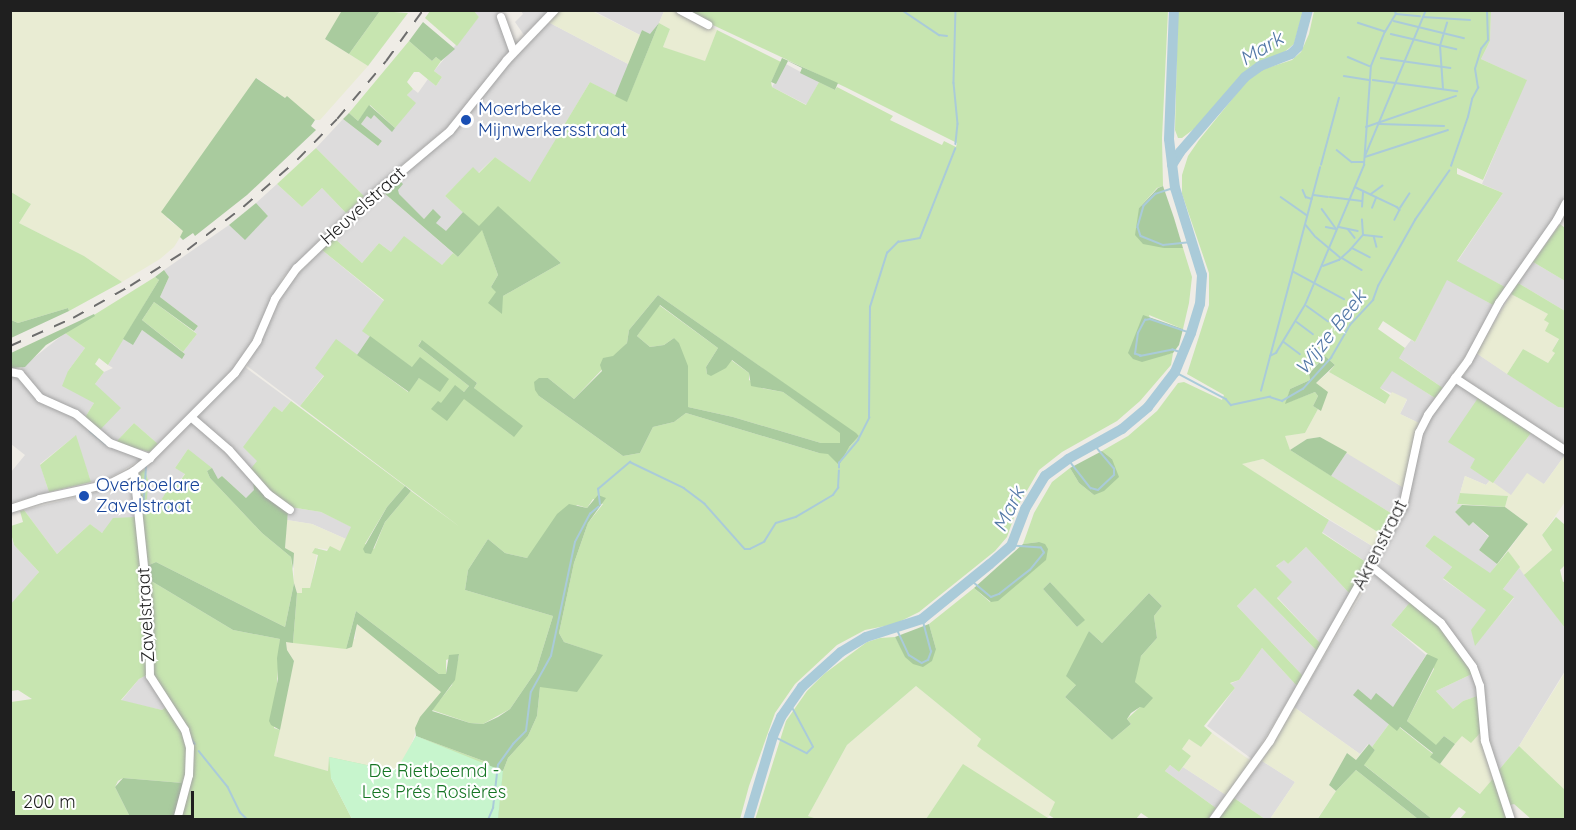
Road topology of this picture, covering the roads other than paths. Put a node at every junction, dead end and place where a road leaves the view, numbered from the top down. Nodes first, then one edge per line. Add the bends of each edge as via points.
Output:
1 (555, 10) edge
2 (680, 10) edge
3 (501, 17) dead end
4 (708, 25) dead end
5 (514, 52) junction
6 (1566, 203) edge
7 (10, 372) edge
8 (1455, 378) junction
9 (192, 418) junction
10 (1566, 451) edge
11 (147, 461) junction
12 (134, 471) junction
13 (10, 509) edge
14 (290, 510) dead end
15 (1371, 566) junction
16 (177, 819) edge
17 (1213, 819) edge
18 (1511, 819) edge

1 - 5 street, Heuvelstraat
2 - 4 street
3 - 5 street
5 - 9 street, Heuvelstraat via 450,131 370,198 297,268 275,299 247,357
6 - 8 street, Akrenstraat via 1499,303
7 - 11 street via 20,374 40,398 76,414 110,443
8 - 10 street
8 - 15 street, Akrenstraat via 1437,400 1419,433 1403,507
9 - 11 street, Heuvelstraat
9 - 14 street via 229,450 268,494
11 - 12 street, Heuvelstraat
12 - 13 street, Heuvelstraat via 109,484
12 - 16 street, Zavelstraat via 149,614 150,676 185,730 190,747 189,775
15 - 17 street, Akrenstraat via 1270,741
15 - 18 street via 1441,623 1473,667 1480,686 1485,741

